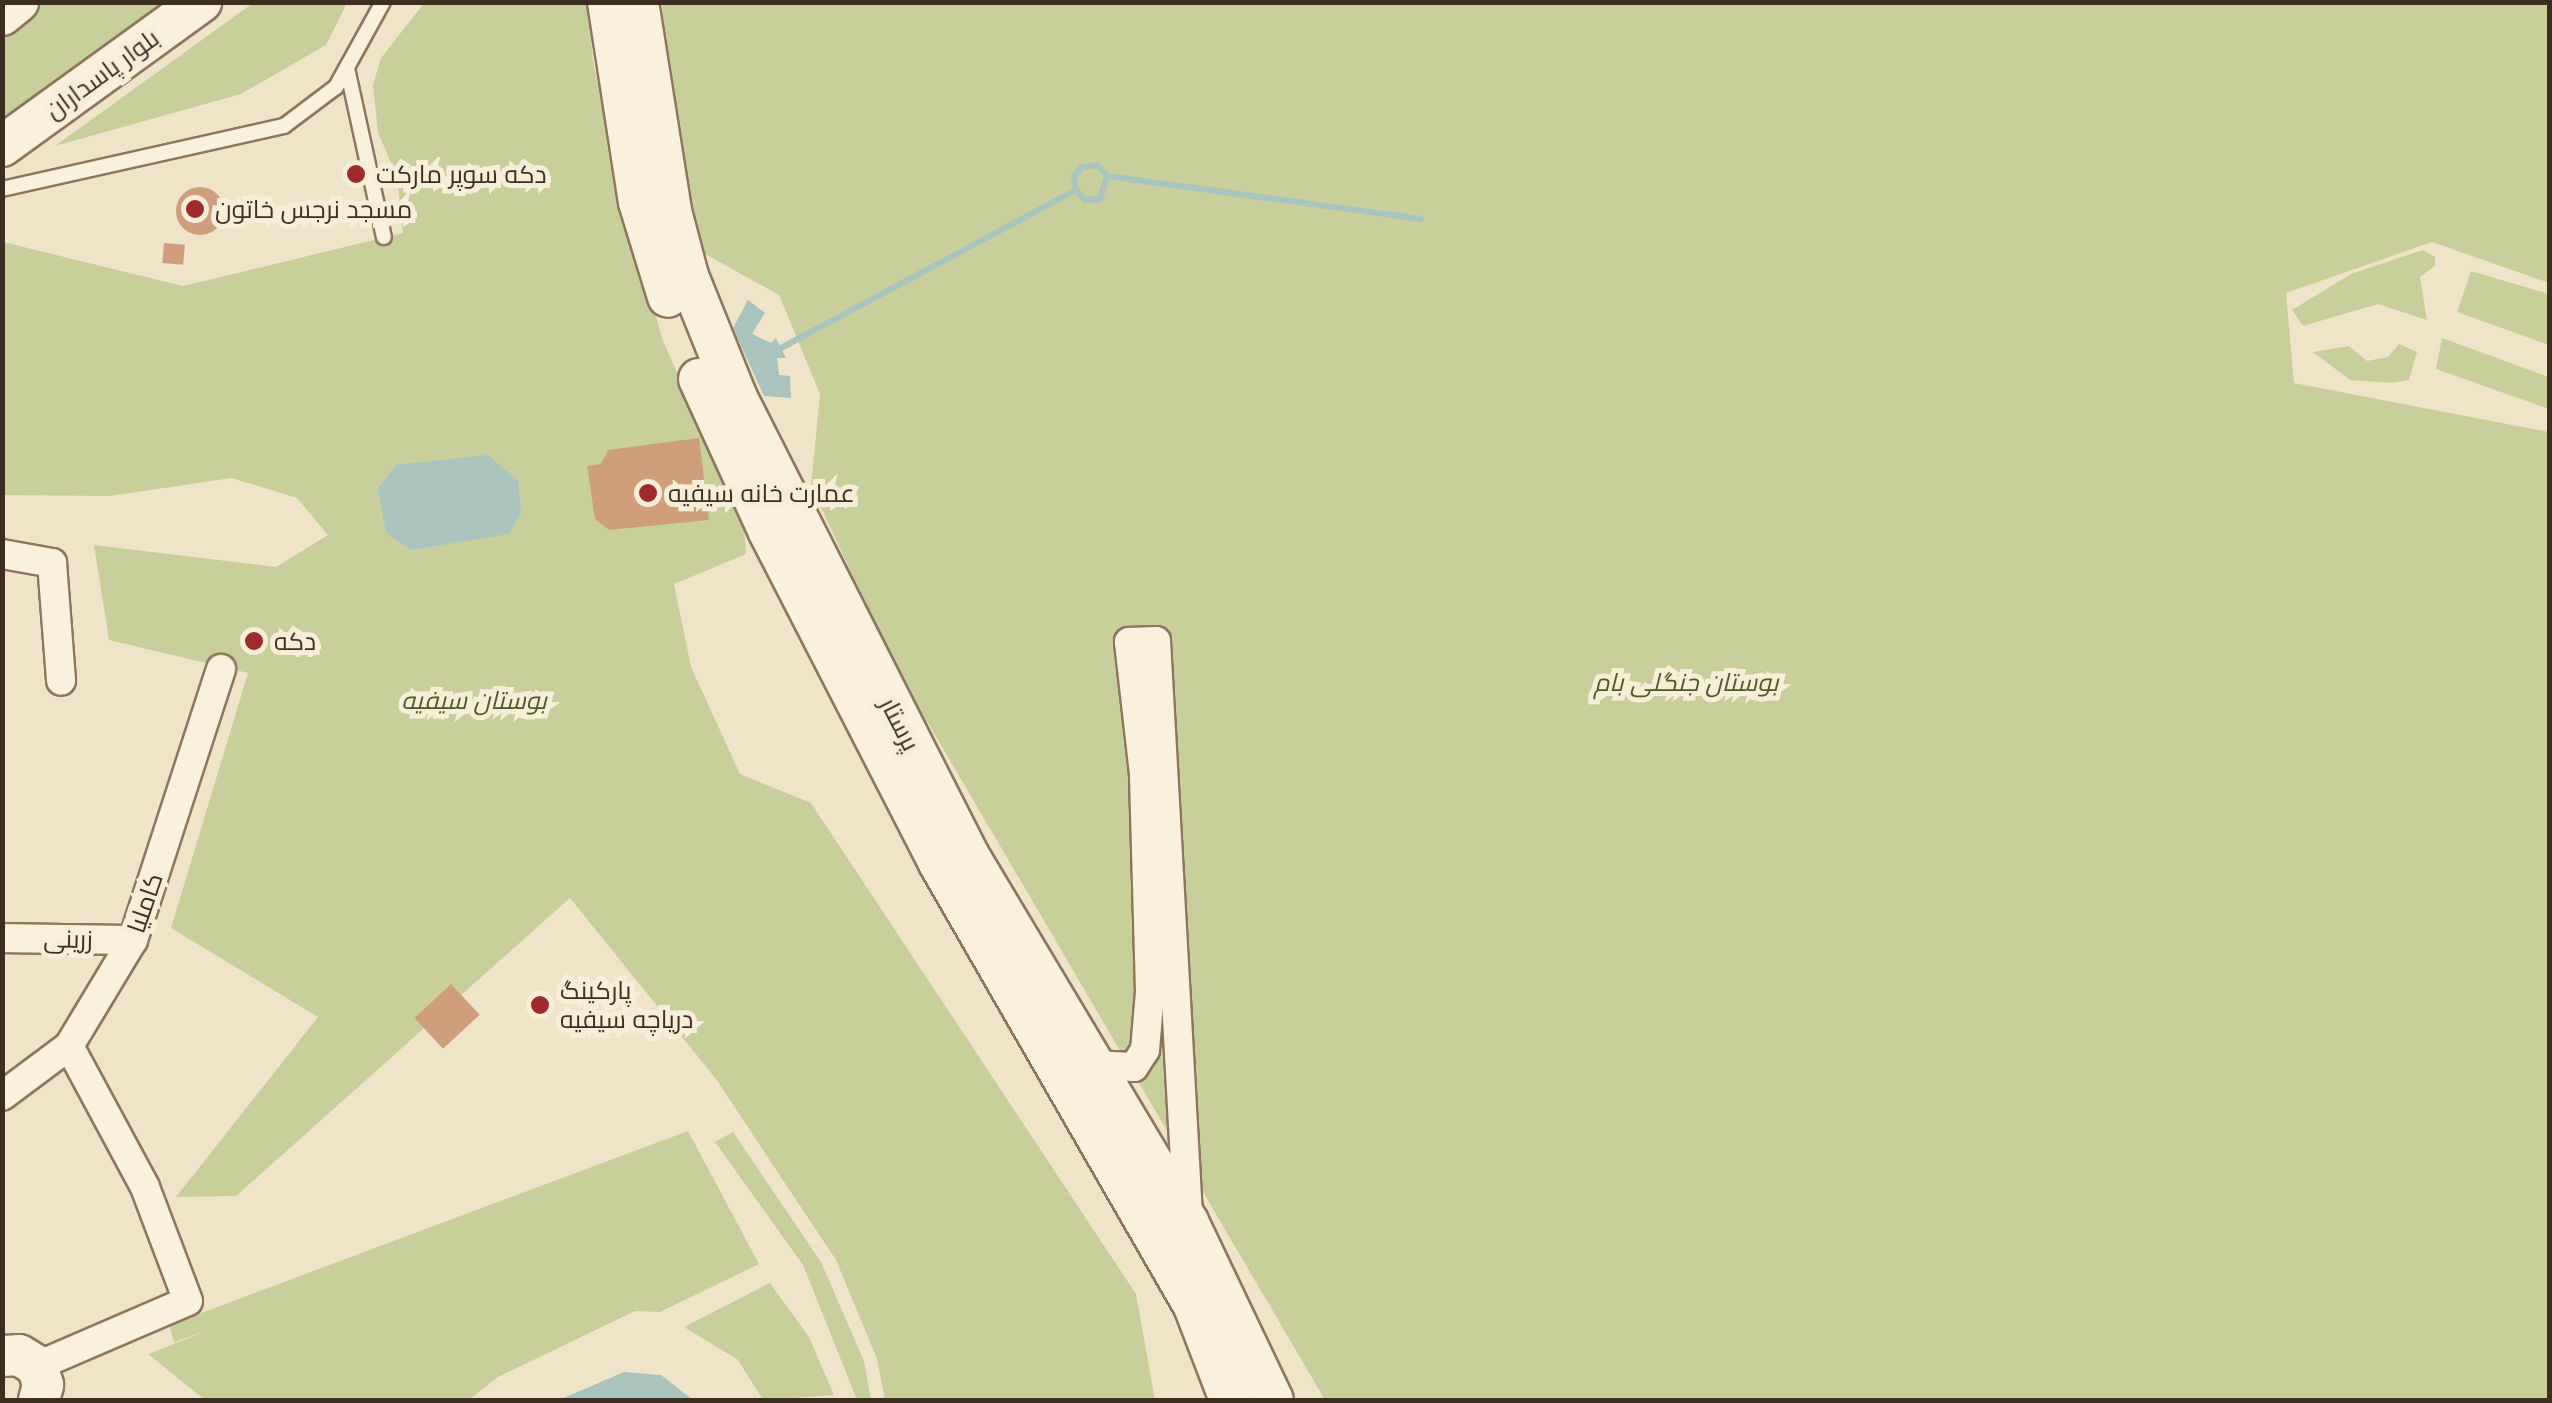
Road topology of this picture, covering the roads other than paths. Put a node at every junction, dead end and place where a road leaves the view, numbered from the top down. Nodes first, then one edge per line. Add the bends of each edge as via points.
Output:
1 (18, 2) edge
2 (202, 2) edge
3 (383, 2) edge
4 (608, 2) edge
5 (638, 2) edge
6 (2, 15) edge
7 (348, 68) junction
8 (2, 146) edge
9 (2, 189) edge
10 (384, 238) dead end
11 (2, 554) edge
12 (221, 669) dead end
13 (61, 681) dead end
14 (2, 938) edge
15 (133, 940) junction
16 (69, 1046) junction
17 (1091, 1065) junction
18 (2, 1096) edge
19 (1188, 1222) junction
20 (37, 1382) edge
21 (1230, 1400) edge
22 (1273, 1400) edge

1 - 6 main road
2 - 8 main road, بلوار پاسداران
3 - 7 lane
4 - 21 main road, پرستار via 639,202 680,333 718,422 948,879 1194,1306
5 - 17 main road, پرستار via 671,212 715,347 969,856
7 - 9 lane via 336,87 284,126
7 - 10 lane
11 - 13 street via 52,562
12 - 15 street, کاملیا
14 - 15 street, زرینی
15 - 16 street, کاملیا
16 - 18 street, کاملیا
16 - 20 street via 146,1187 188,1301
17 - 19 main road, پرستار
17 - 19 street via 1134,1067 1145,1050 1150,992 1144,774 1129,642 1156,641
19 - 22 main road, پرستار

